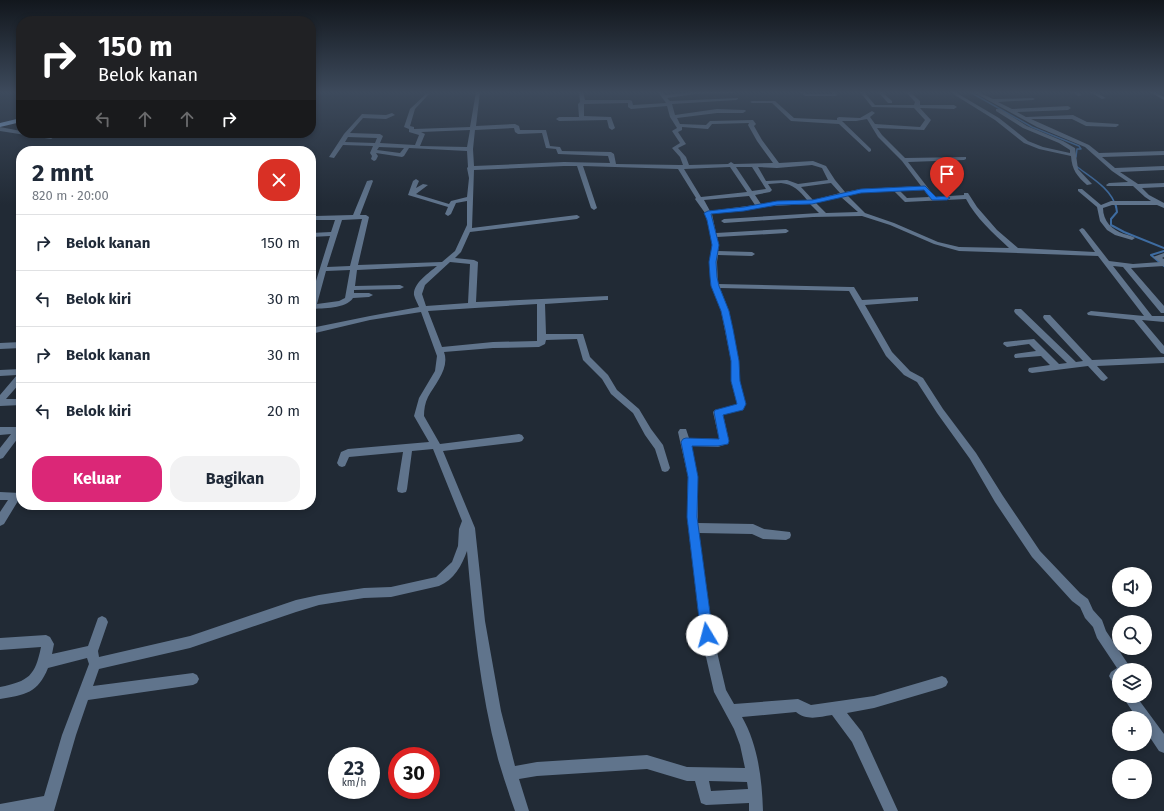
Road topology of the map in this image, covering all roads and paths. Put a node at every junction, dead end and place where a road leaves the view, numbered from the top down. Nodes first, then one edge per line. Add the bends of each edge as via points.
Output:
1 (474, 129) edge
2 (4, 130) edge
3 (350, 130) edge
4 (412, 130) edge
5 (462, 130) edge
6 (517, 130) edge
7 (680, 130) edge
8 (754, 130) edge
9 (848, 130) edge
10 (876, 130) edge
11 (1011, 130) edge
12 (1032, 130) edge
13 (1049, 130) edge
14 (415, 131) junction
15 (16, 132) edge
16 (346, 135) junction
17 (341, 143) junction
18 (377, 145) junction
19 (408, 146) junction
20 (417, 147) junction
21 (1086, 147) junction
22 (470, 148) junction
23 (869, 150) dead end
24 (1074, 150) junction
25 (374, 151) junction
26 (560, 153) junction
27 (1164, 153) edge
28 (1097, 155) junction
29 (332, 158) dead end
30 (964, 158) dead end
31 (374, 159) dead end
32 (904, 160) junction
33 (564, 164) junction
34 (580, 164) junction
35 (731, 164) junction
36 (613, 165) junction
37 (683, 166) junction
38 (754, 166) junction
39 (470, 168) junction
40 (1164, 168) edge
41 (1114, 170) junction
42 (780, 172) junction
43 (370, 180) dead end
44 (416, 181) dead end
45 (832, 181) junction
46 (764, 183) junction
47 (1089, 184) dead end
48 (798, 185) junction
49 (1109, 185) dead end
50 (1136, 185) junction
51 (1164, 185) edge
52 (425, 186) dead end
53 (925, 188) junction
54 (895, 189) junction
55 (1080, 190) dead end
56 (750, 193) junction
57 (411, 194) junction
58 (844, 194) junction
59 (470, 198) junction
60 (934, 198) junction
61 (698, 199) junction
62 (812, 202) junction
63 (1157, 203) junction
64 (450, 206) junction
65 (759, 206) junction
66 (1164, 206) edge
67 (1100, 207) junction
68 (594, 208) dead end
69 (708, 213) junction
70 (448, 214) dead end
71 (863, 214) junction
72 (825, 215) junction
73 (529, 216) dead end
74 (356, 217) junction
75 (577, 217) dead end
76 (316, 218) edge
77 (339, 218) junction
78 (711, 220) junction
79 (724, 221) junction
80 (519, 223) junction
81 (469, 230) junction
82 (1082, 230) dead end
83 (786, 231) dead end
84 (729, 233) junction
85 (333, 234) junction
86 (316, 235) edge
87 (714, 235) junction
88 (1132, 238) dead end
89 (1016, 250) junction
90 (715, 253) junction
91 (752, 254) dead end
92 (1100, 254) junction
93 (1164, 255) edge
94 (447, 262) junction
95 (1109, 263) junction
96 (1164, 263) edge
97 (1125, 265) junction
98 (354, 268) junction
99 (323, 269) junction
100 (316, 284) edge
101 (715, 286) junction
102 (400, 287) dead end
103 (350, 292) junction
104 (369, 294) dead end
105 (605, 298) dead end
106 (915, 299) dead end
107 (541, 302) junction
108 (859, 304) junction
109 (472, 305) junction
110 (316, 306) edge
111 (1018, 311) dead end
112 (1164, 311) edge
113 (416, 312) junction
114 (1091, 313) dead end
115 (1047, 317) dead end
116 (1136, 318) junction
117 (1150, 318) junction
118 (1164, 319) edge
119 (316, 330) edge
120 (542, 338) junction
121 (1007, 344) dead end
122 (16, 345) edge
123 (0, 346) edge
124 (440, 350) junction
125 (1164, 351) edge
126 (1043, 353) junction
127 (1018, 356) dead end
128 (1164, 360) edge
129 (1090, 363) junction
130 (1074, 365) junction
131 (1057, 367) junction
132 (1032, 370) dead end
133 (0, 372) edge
134 (16, 372) edge
135 (1104, 378) dead end
136 (16, 382) edge
137 (0, 402) edge
138 (16, 402) edge
139 (16, 429) edge
140 (0, 431) edge
141 (16, 434) edge
142 (519, 438) dead end
143 (437, 446) junction
144 (410, 447) junction
145 (0, 455) edge
146 (342, 463) dead end
147 (665, 468) dead end
148 (402, 489) dead end
149 (0, 496) edge
150 (0, 521) edge
151 (467, 522) junction
152 (694, 528) junction
153 (786, 535) dead end
154 (102, 622) dead end
155 (0, 644) edge
156 (92, 651) junction
157 (1121, 663) edge
158 (44, 664) junction
159 (95, 664) junction
160 (193, 679) dead end
161 (942, 682) dead end
162 (0, 694) edge
163 (84, 694) junction
164 (1133, 703) edge
165 (835, 708) junction
166 (732, 711) junction
167 (1140, 711) edge
168 (1152, 728) edge
169 (1164, 746) edge
170 (510, 774) junction
171 (702, 775) junction
172 (754, 775) junction
173 (756, 796) junction
174 (48, 807) edge
175 (0, 811) edge
176 (522, 811) edge
177 (756, 811) edge
178 (891, 811) edge

1 - 22 street
2 - 15 street
3 - 16 street
4 - 14 street
5 - 14 street
6 - 26 street via 544,131 546,147 558,148
7 - 37 street via 675,131 683,144 675,147 683,157
8 - 42 street via 774,158
9 - 23 street
10 - 32 street via 885,143
11 - 24 street via 1026,142 1041,148
12 - 24 street
13 - 21 street
14 - 20 street via 422,134
16 - 17 street
16 - 18 street via 380,136
17 - 18 street
17 - 29 street
18 - 19 street
18 - 25 street
19 - 20 street
19 - 25 street via 402,155
20 - 22 street
21 - 24 street
21 - 28 street
22 - 39 street
24 - 47 street via 1072,160 1078,174
25 - 31 street
26 - 33 street
26 - 36 street via 611,154
27 - 28 street
28 - 41 street
30 - 32 street
32 - 53 street
33 - 34 street
33 - 39 street
34 - 36 street
34 - 68 street
35 - 37 street
35 - 38 street
35 - 56 street
36 - 37 street
37 - 61 street
38 - 42 street
38 - 46 street
39 - 59 street
40 - 41 street
41 - 50 street
42 - 45 street via 813,163 824,167
42 - 46 street
42 - 48 street
43 - 74 street
44 - 57 street
45 - 48 street
45 - 58 street
46 - 56 street via 769,190
48 - 62 street
49 - 50 street
50 - 51 street
50 - 63 street
52 - 57 street
53 - 54 street
53 - 60 street
54 - 58 street
54 - 60 street via 905,200
55 - 67 street
56 - 61 street
56 - 65 street
57 - 64 street
58 - 62 street
58 - 71 street
59 - 64 street via 458,200
59 - 81 street
60 - 89 street via 967,195 974,208
61 - 69 street
62 - 65 street
62 - 72 street
63 - 66 street
63 - 67 street via 1110,203
64 - 70 street
65 - 69 street
67 - 88 street via 1103,223 1108,229
69 - 78 street
71 - 72 street
71 - 89 street via 936,243 959,249
72 - 79 street
73 - 80 street
74 - 77 street
74 - 98 street via 366,217
75 - 80 street
76 - 77 street
77 - 85 street
78 - 79 street
78 - 87 street
79 - 84 street
80 - 81 street
81 - 94 street via 458,252
82 - 92 street
83 - 84 street
84 - 87 street
85 - 86 street
85 - 99 street
87 - 90 street
89 - 92 street
90 - 91 street
90 - 101 street
92 - 95 street
93 - 96 street via 1157,258
94 - 98 street
94 - 109 street via 474,262
94 - 113 street via 421,285
95 - 97 street
95 - 117 street
96 - 97 street
97 - 112 street
98 - 99 street
98 - 103 street
99 - 100 street
101 - 108 street via 851,289
101 - 152 street via 728,323 735,361 735,381 741,404 740,408 718,412 724,441 718,443 685,437 693,477
102 - 103 street
103 - 104 street
103 - 110 street via 347,301
105 - 107 street
106 - 108 street
107 - 109 street
107 - 120 street
108 - 157 street via 889,354 907,373 920,380 1036,554 1063,584 1086,604 1089,614 1098,624 1100,634
109 - 113 street
111 - 130 street
113 - 119 street via 387,318 370,318
113 - 124 street
114 - 116 street
115 - 129 street
116 - 117 street
116 - 125 street
117 - 118 street
120 - 124 street via 539,344
120 - 147 street via 581,337 586,358 614,392 636,410 660,448
121 - 126 street via 1031,341
122 - 123 street
124 - 143 street via 439,372 423,398 419,416
126 - 127 street
126 - 131 street
128 - 129 street
129 - 130 street
129 - 135 street
130 - 131 street
131 - 132 street
133 - 134 street
136 - 137 street
137 - 138 street
139 - 140 street
141 - 145 street
142 - 143 street
143 - 144 street
143 - 151 street via 466,514
144 - 146 street via 348,453 344,455
144 - 148 street
149 - 150 street via 16,496
151 - 159 street via 463,546 456,565 435,583 391,592 364,593 320,600 190,642
151 - 170 street via 471,536 482,646 494,711
152 - 153 street via 753,530 764,534
152 - 166 street via 707,635 720,692
154 - 156 street
155 - 158 street via 46,641 48,644
156 - 158 street
156 - 159 street
158 - 162 street via 40,675 31,685
159 - 163 street
160 - 163 street
161 - 165 street via 874,702
163 - 174 street
164 - 167 street
165 - 166 street via 811,712 798,705
165 - 178 street via 857,737
166 - 172 street via 747,745
168 - 169 street
170 - 171 street via 648,762 687,774
170 - 176 street
171 - 172 street
171 - 173 street via 706,798
172 - 173 street
173 - 177 street
174 - 175 street

